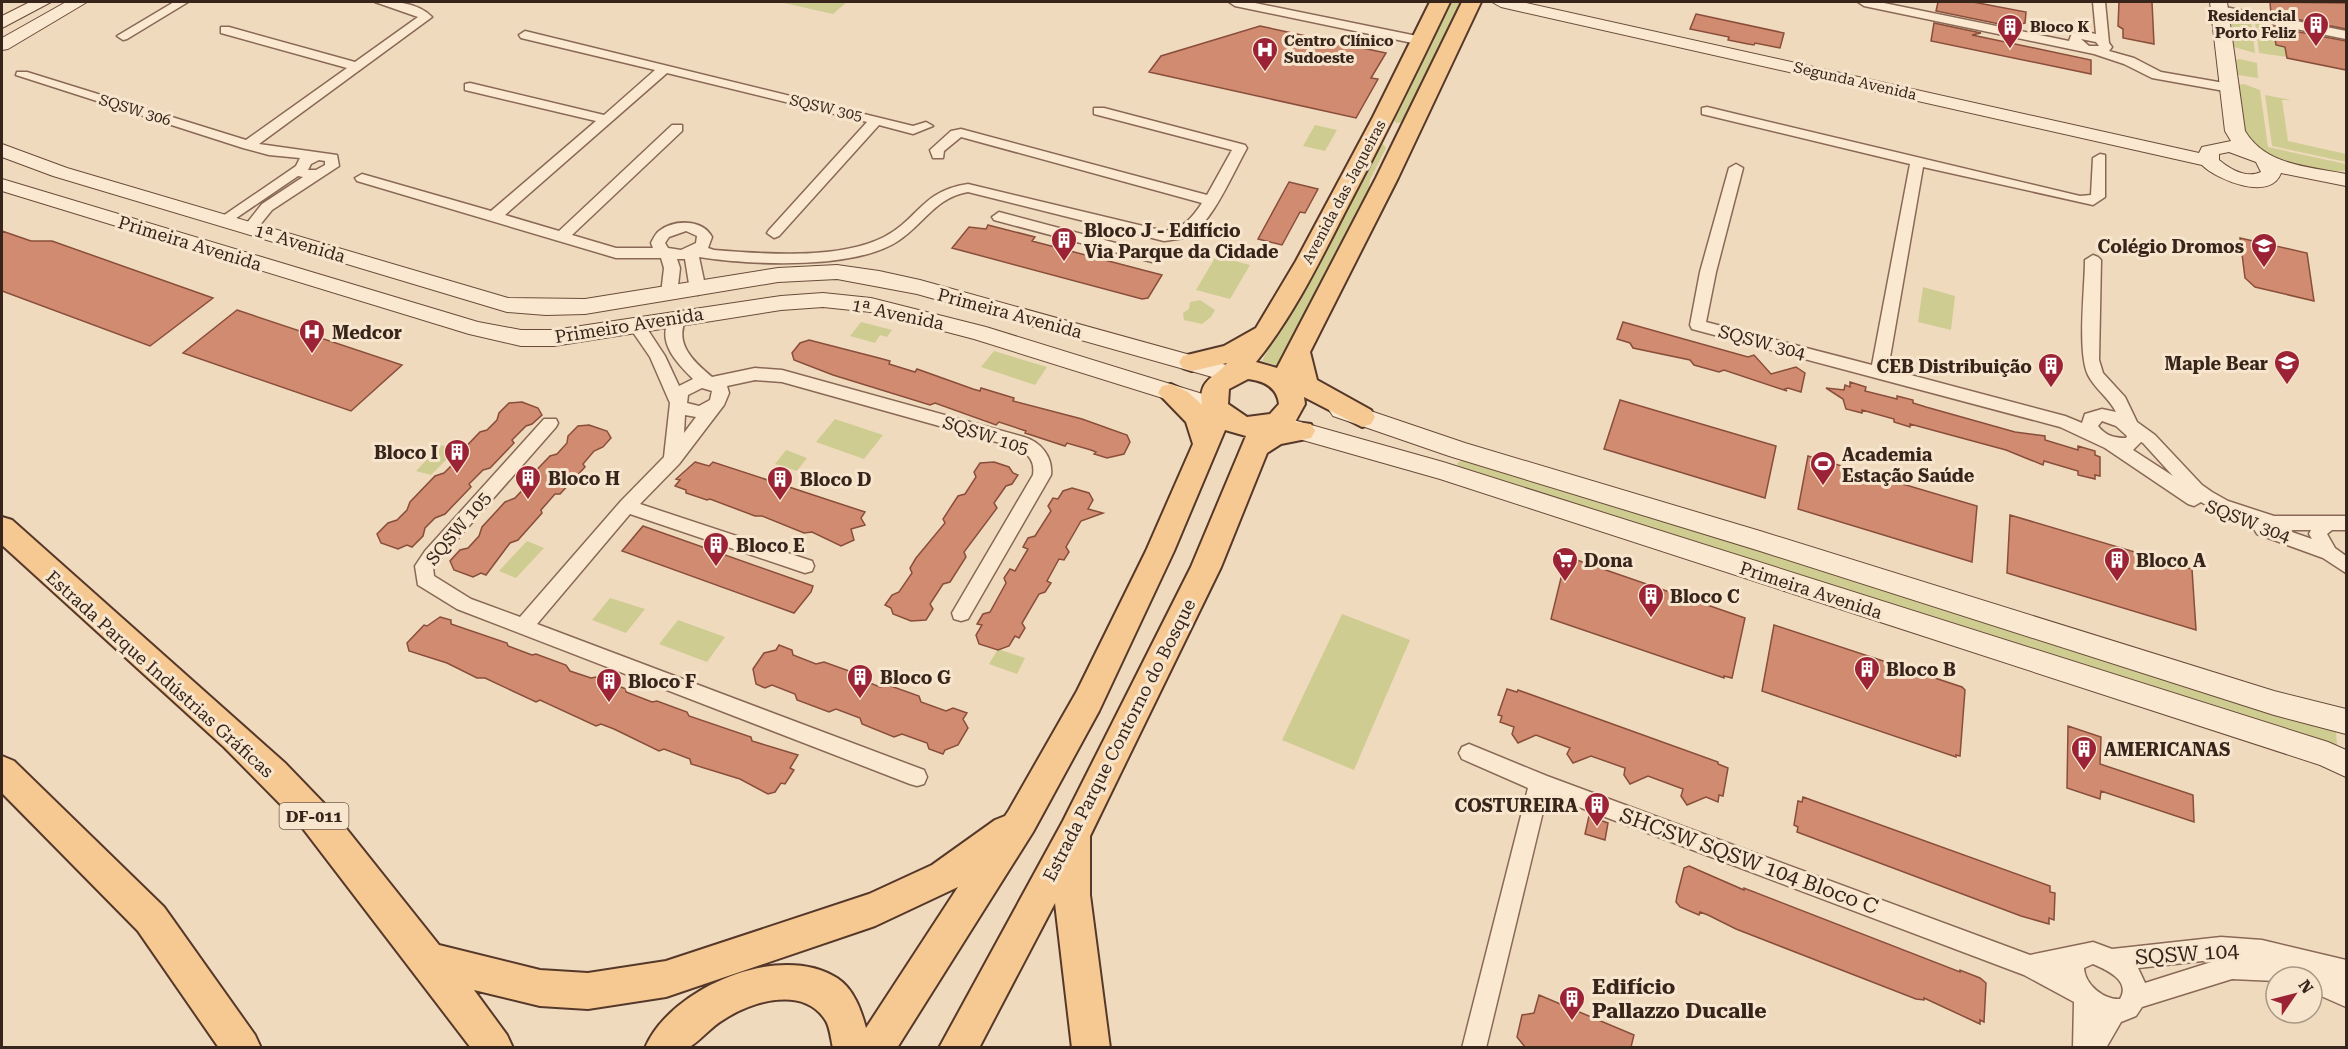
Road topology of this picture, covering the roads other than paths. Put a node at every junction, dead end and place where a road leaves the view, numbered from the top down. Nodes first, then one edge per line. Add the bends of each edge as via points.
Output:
1 (42, 2) edge
2 (78, 2) edge
3 (182, 2) edge
4 (381, 2) edge
5 (1235, 2) edge
6 (1440, 2) edge
7 (1472, 2) edge
8 (1501, 2) edge
9 (1535, 2) edge
10 (1864, 2) edge
11 (2099, 2) edge
12 (2219, 6) edge
13 (2100, 22) junction
14 (2, 23) edge
15 (225, 30) dead end
16 (2346, 34) edge
17 (525, 35) dead end
18 (2081, 35) junction
19 (123, 36) dead end
20 (2036, 37) junction
21 (1422, 41) junction
22 (2, 45) edge
23 (2099, 47) junction
24 (357, 68) junction
25 (663, 70) junction
26 (22, 75) dead end
27 (470, 87) dead end
28 (2230, 88) junction
29 (1099, 111) dead end
30 (1707, 111) dead end
31 (1384, 117) junction
32 (605, 119) junction
33 (876, 120) junction
34 (926, 126) dead end
35 (677, 128) dead end
36 (2235, 131) junction
37 (1407, 135) junction
38 (1370, 143) junction
39 (248, 145) junction
40 (2, 150) edge
41 (2247, 151) junction
42 (283, 153) junction
43 (2213, 153) junction
44 (938, 155) dead end
45 (318, 156) junction
46 (2100, 158) dead end
47 (1917, 162) junction
48 (300, 167) junction
49 (1736, 168) dead end
50 (2270, 170) junction
51 (69, 174) junction
52 (316, 175) junction
53 (362, 178) dead end
54 (2346, 180) edge
55 (94, 182) junction
56 (2, 185) edge
57 (2346, 190) edge
58 (26, 192) junction
59 (1212, 201) junction
60 (58, 202) junction
61 (1053, 208) junction
62 (495, 216) junction
63 (999, 217) dead end
64 (224, 220) junction
65 (1035, 226) junction
66 (250, 228) junction
67 (774, 233) dead end
68 (563, 236) junction
69 (705, 237) junction
70 (664, 249) junction
71 (692, 252) junction
72 (742, 256) junction
73 (1152, 257) dead end
74 (2093, 260) dead end
75 (787, 274) junction
76 (851, 274) junction
77 (698, 290) junction
78 (669, 294) junction
79 (473, 297) junction
80 (823, 300) junction
81 (781, 303) junction
82 (507, 305) junction
83 (991, 307) junction
84 (678, 318) junction
85 (456, 322) junction
86 (636, 325) junction
87 (477, 329) junction
88 (978, 332) junction
89 (1265, 334) junction
90 (1299, 349) junction
91 (1192, 362) junction
92 (1879, 372) junction
93 (1232, 373) junction
94 (1287, 386) junction
95 (2107, 386) junction
96 (713, 392) junction
97 (1171, 393) junction
98 (678, 403) junction
99 (1216, 409) junction
100 (2028, 413) junction
101 (1362, 417) junction
102 (2094, 417) junction
103 (550, 423) dead end
104 (1269, 425) junction
105 (2130, 426) junction
106 (1302, 431) junction
107 (2107, 443) junction
108 (1207, 444) junction
109 (673, 459) junction
110 (1250, 459) junction
111 (1450, 460) junction
112 (627, 507) junction
113 (2337, 523) edge
114 (2, 528) edge
115 (2329, 553) junction
116 (805, 566) dead end
117 (2346, 566) edge
118 (961, 613) dead end
119 (524, 626) junction
120 (2346, 724) edge
121 (1469, 753) dead end
122 (2346, 755) edge
123 (2346, 764) edge
124 (2, 771) edge
125 (917, 777) dead end
126 (1540, 783) junction
127 (1021, 821) junction
128 (1075, 832) junction
129 (2078, 957) junction
130 (2265, 959) junction
131 (2113, 960) junction
132 (429, 961) junction
133 (2278, 965) edge
134 (2030, 966) junction
135 (2346, 971) edge
136 (2324, 984) edge
137 (2083, 993) junction
138 (2346, 996) edge
139 (2136, 997) junction
140 (2114, 1011) junction
141 (1475, 1044) edge
142 (242, 1047) edge
143 (494, 1047) edge
144 (664, 1047) edge
145 (852, 1047) edge
146 (875, 1047) edge
147 (958, 1047) edge
148 (1091, 1047) edge
149 (2085, 1047) edge
150 (2092, 1047) edge

1 - 14 main road
2 - 22 main road
3 - 19 street
4 - 24 street via 426,17
5 - 21 street
6 - 21 main road, Avenida das Jaqueiras
7 - 37 main road, Avenida das Jaqueiras
8 - 43 main road, Segunda Avenida
9 - 43 main road, Segunda Avenida
10 - 20 street
11 - 13 street
12 - 16 street
12 - 28 main road
13 - 18 street
13 - 23 street
15 - 24 street
17 - 25 street, SQSW 305
18 - 20 street via 2060,39
18 - 23 street
18 - 23 street via 2074,38 2075,42
20 - 23 street
21 - 31 main road, Avenida das Jaqueiras
23 - 28 street via 2157,75
24 - 39 street
25 - 32 street
25 - 33 street, SQSW 305
26 - 39 street, SQSW 306
27 - 32 street
28 - 36 main road
29 - 59 street via 1239,147
30 - 47 street
31 - 37 main road
31 - 38 main road, Avenida das Jaqueiras
32 - 62 street
33 - 34 street via 914,130
33 - 67 street, SQSW 305
35 - 68 street
36 - 41 main road
36 - 43 main road
37 - 38 main road
37 - 90 main road, Avenida das Jaqueiras
38 - 89 main road, Avenida das Jaqueiras
39 - 42 street, SQSW 306
40 - 51 main road
41 - 43 main road
41 - 50 main road via 2262,158
42 - 45 street, SQSW 306
42 - 48 street, SQSW 306
43 - 50 main road via 2218,170 2241,179 2256,181
44 - 59 street via 937,150 962,133
45 - 48 street
45 - 52 street via 332,158 333,163
46 - 47 street via 2100,192 2096,200 2088,201
47 - 92 street
48 - 52 street, SQSW 306 via 302,173
48 - 64 street
49 - 92 street, SQSW 304 via 1698,325
50 - 54 main road
50 - 57 main road
51 - 55 main road
51 - 58 main road via 51,185
52 - 66 street via 267,207
53 - 62 street
55 - 60 main road via 73,189
55 - 64 main road, 1ª Avenida
56 - 58 main road
58 - 60 main road, Primeira Avenida
59 - 61 street via 1190,229 1170,236
60 - 85 main road, Primeira Avenida
61 - 65 street
61 - 72 street via 959,188 937,196 911,226 879,245 824,257
62 - 68 street
63 - 65 street
64 - 66 main road, 1ª Avenida
65 - 73 street
66 - 79 main road, 1ª Avenida
68 - 70 street via 625,254
69 - 70 street via 699,229 686,226 670,230
69 - 71 street via 702,246
69 - 72 street
70 - 71 street
70 - 78 street via 672,268
71 - 72 street
71 - 77 street
74 - 95 street, SQSW 304 via 2091,360 2096,375
75 - 76 main road, Primeira Avenida
75 - 77 main road
75 - 81 main road via 796,278 800,286 793,297
76 - 80 main road via 830,283
76 - 83 main road, Primeira Avenida
77 - 78 main road
78 - 82 main road via 569,308
79 - 82 main road, 1ª Avenida
79 - 85 main road via 468,310
80 - 81 main road, 1ª Avenida
80 - 88 main road, 1ª Avenida via 893,309
81 - 84 main road, Primeiro Avenida
82 - 87 main road via 490,314
83 - 88 main road via 989,322
83 - 91 main road, Primeira Avenida
84 - 86 main road, Primeiro Avenida
84 - 96 street via 672,329 674,342 685,363
85 - 87 main road
86 - 87 main road, Primeiro Avenida via 554,338 521,338
86 - 98 street via 657,356
88 - 97 main road, Primeira Avenida
89 - 91 main road via 1231,353
89 - 93 main road, Avenida das Jaqueiras
90 - 94 main road, Avenida das Jaqueiras
90 - 101 main road via 1302,380 1308,387
91 - 93 main road, Primeira Avenida
92 - 100 street, SQSW 304
93 - 94 main road via 1264,372
93 - 99 main road via 1214,389
94 - 101 main road, Primeira Avenida
94 - 104 main road via 1291,409
95 - 102 street via 2096,401
95 - 105 street, SQSW 304
96 - 98 street via 692,412
96 - 98 street via 686,387
96 - 109 street, SQSW 105
96 - 118 street, SQSW 105 via 755,374 782,376 1024,443 1038,453 1042,475
97 - 99 main road, Primeira Avenida
97 - 108 main road via 1199,417
98 - 109 street
99 - 104 main road via 1237,424
99 - 108 main road
100 - 102 street, SQSW 304
100 - 107 street, SQSW 304 via 2065,422
101 - 111 main road, Primeira Avenida
102 - 105 street, SQSW 304 via 2117,418
102 - 107 street via 2089,427
103 - 119 street, SQSW 105 via 431,556 423,573 425,580 464,604
104 - 106 main road, Primeira Avenida
104 - 110 main road, Estrada Parque Contorno do Bosque
105 - 107 street via 2136,436 2131,444
105 - 113 street, SQSW 304 via 2149,439 2196,490 2222,507 2274,523
106 - 110 main road via 1274,435
106 - 111 main road, Primeira Avenida
107 - 115 street, SQSW 304 via 2212,510
108 - 127 main road via 1088,701
109 - 112 street, SQSW 105
110 - 128 main road, Estrada Parque Contorno do Bosque via 1206,567
111 - 120 main road, Primeira Avenida via 1750,538
111 - 123 main road, Primeira Avenida
112 - 116 street
112 - 119 street, SQSW 105
113 - 115 street via 2319,529
114 - 132 main road, Estrada Parque Indústrias Gráficas / DF-011 via 38,565 246,746 311,812
115 - 117 street, SQSW 304
119 - 125 street, SQSW 105
120 - 122 main road via 2340,736
121 - 126 street, SHCSW SQSW 104 Bloco C
124 - 142 main road via 151,920
126 - 134 street, SHCSW SQSW 104 Bloco C
126 - 141 street
127 - 132 main road via 944,877 875,909 666,979 588,991 540,988
127 - 146 main road
128 - 147 main road, Estrada Parque Contorno do Bosque
128 - 148 main road via 1071,895
129 - 131 street via 2093,953
129 - 134 street
129 - 137 street via 2072,967
130 - 131 street, SQSW 104 via 2221,948
130 - 133 street, SQSW 104
130 - 135 street, SQSW 104
130 - 139 street, SQSW 104
131 - 139 street via 2128,973
132 - 143 main road, Estrada Parque Indústrias Gráficas / DF-011
134 - 137 street, SHCSW SQSW 104 Bloco C
136 - 138 street
137 - 140 street via 2104,1009
137 - 149 street
139 - 140 street via 2129,1008
140 - 150 street
144 - 145 main road via 675,1032 725,995 752,986 797,982 816,986 832,996 850,1025

